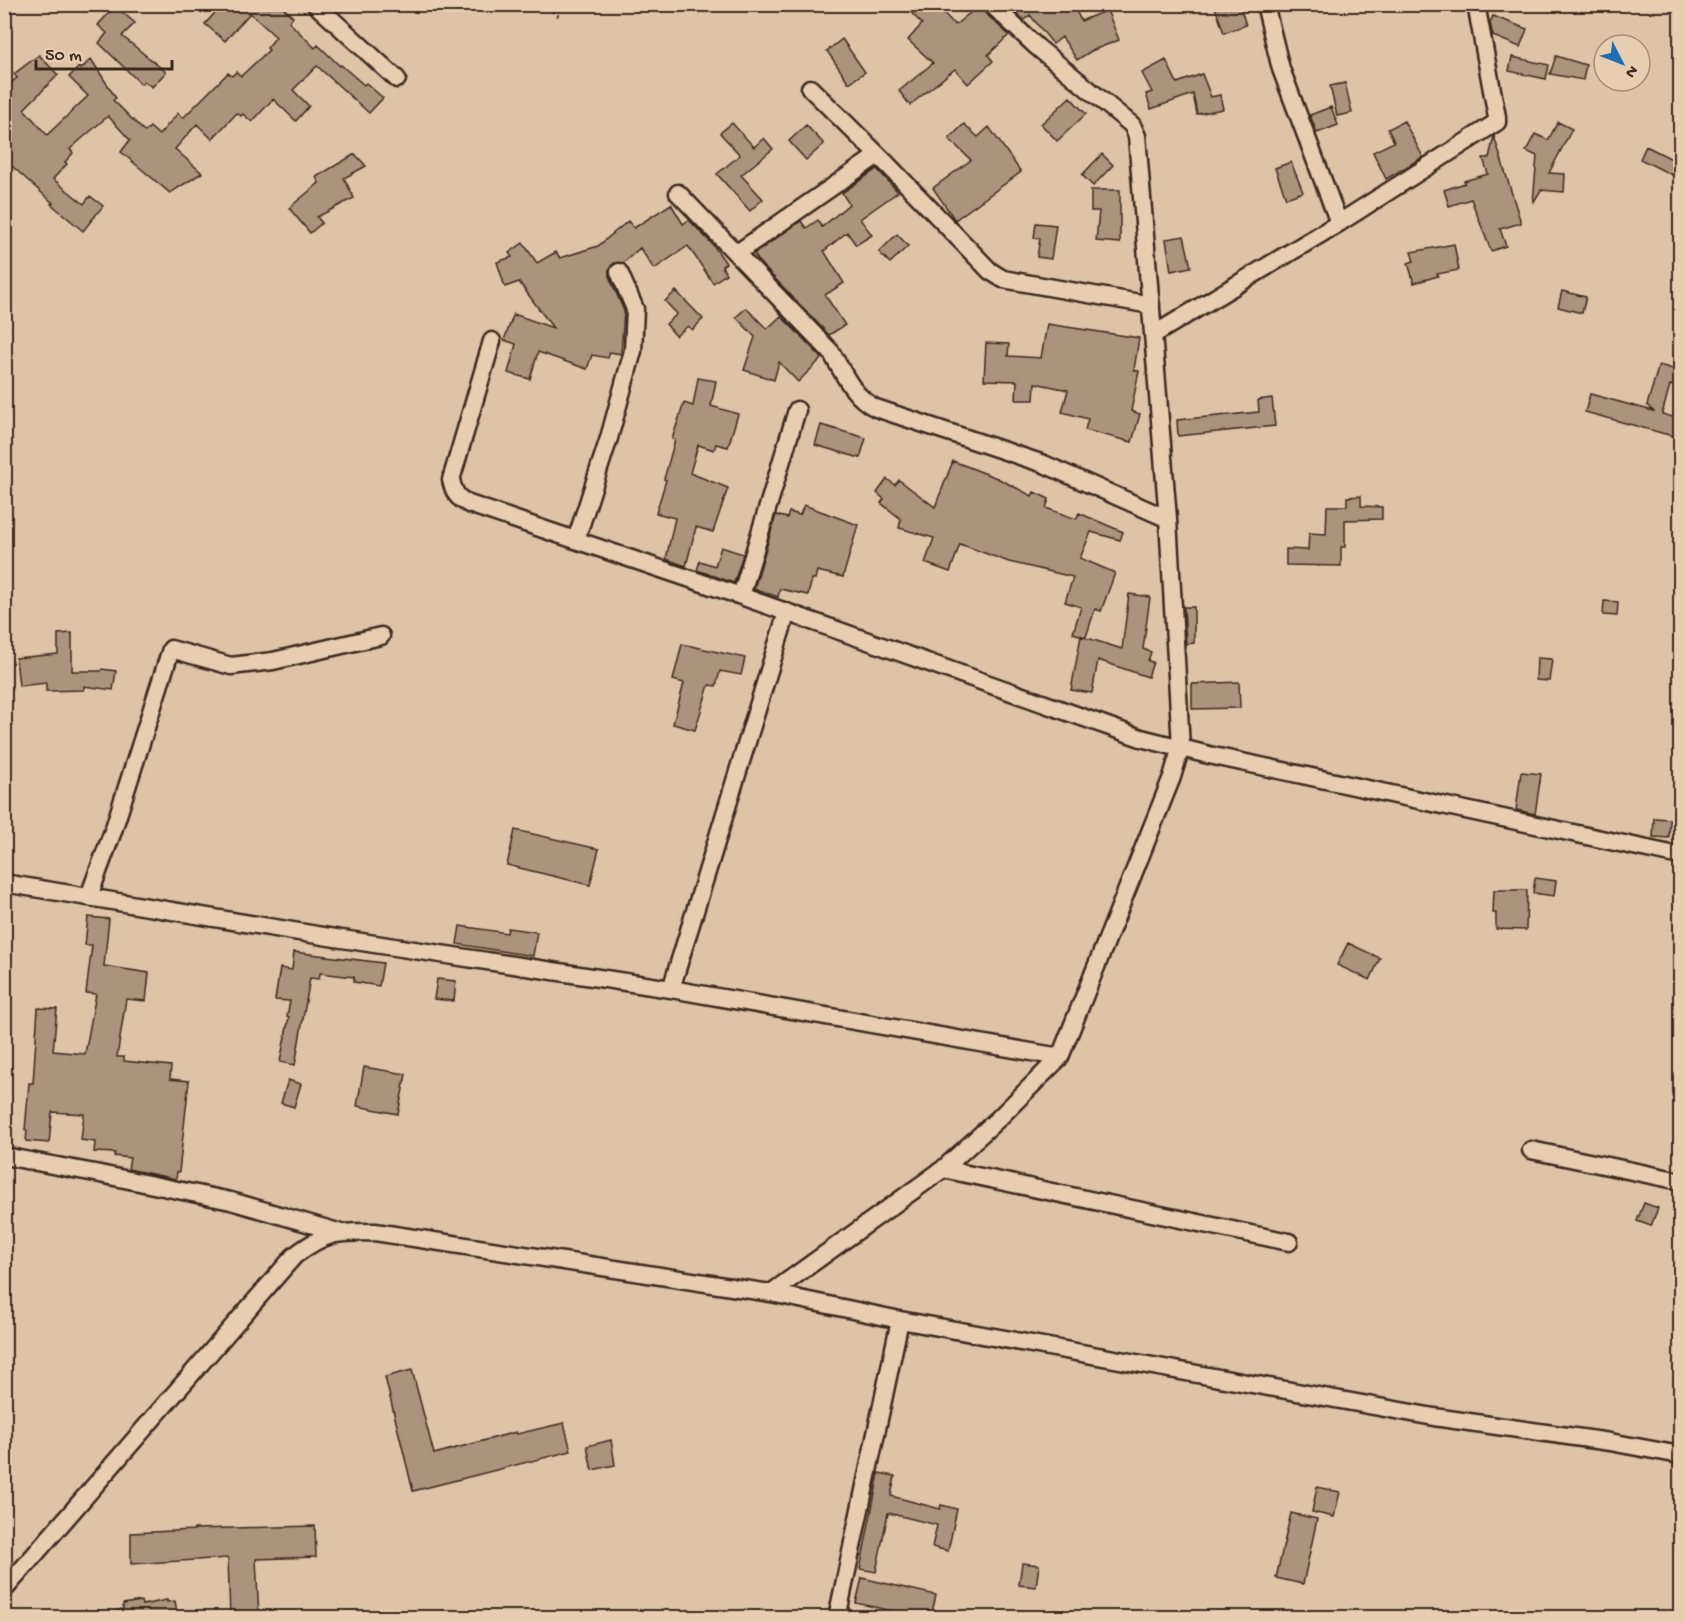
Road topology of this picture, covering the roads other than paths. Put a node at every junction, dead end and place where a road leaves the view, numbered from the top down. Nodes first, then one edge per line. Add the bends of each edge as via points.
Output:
1 (315, 4) edge
2 (991, 4) edge
3 (1264, 4) edge
4 (1476, 4) edge
5 (397, 79) dead end
6 (810, 88) dead end
7 (878, 155) junction
8 (678, 193) dead end
9 (1339, 224) junction
10 (737, 253) junction
11 (619, 272) dead end
12 (1151, 305) junction
13 (1153, 335) junction
14 (492, 341) dead end
15 (797, 410) dead end
16 (1168, 519) junction
17 (576, 540) junction
18 (741, 596) junction
19 (787, 612) junction
20 (381, 636) dead end
21 (1181, 747) junction
22 (1680, 856) edge
23 (4, 883) edge
24 (89, 896) junction
25 (671, 989) junction
26 (1060, 1057) junction
27 (1531, 1150) dead end
28 (4, 1156) edge
29 (943, 1169) junction
30 (1680, 1181) edge
31 (338, 1232) junction
32 (1289, 1242) dead end
33 (771, 1293) junction
34 (900, 1320) junction
35 (1680, 1455) edge
36 (4, 1590) edge
37 (837, 1617) edge

1 - 5 street
2 - 12 street via 1132,125 1137,136
3 - 9 street via 1281,69
4 - 9 street via 1497,122
6 - 7 street
7 - 10 street
7 - 12 street via 990,271 1003,279
8 - 10 street
9 - 13 street
10 - 16 street via 831,352 865,403 1044,464
11 - 17 street via 635,309 633,351
12 - 13 street
13 - 16 street
14 - 17 street via 451,480 454,492 469,504
15 - 18 street
16 - 21 street
17 - 18 street
18 - 19 street
19 - 21 street via 1141,738
19 - 25 street
20 - 24 street via 273,661 231,666 171,649
21 - 22 street
21 - 26 street
23 - 24 street
24 - 25 street
25 - 26 street
26 - 29 street
27 - 30 street
28 - 31 street via 231,1201
29 - 32 street
29 - 33 street
31 - 33 street via 375,1232
31 - 36 street via 315,1240 294,1256
33 - 34 street
34 - 35 street via 1434,1417
34 - 37 street

